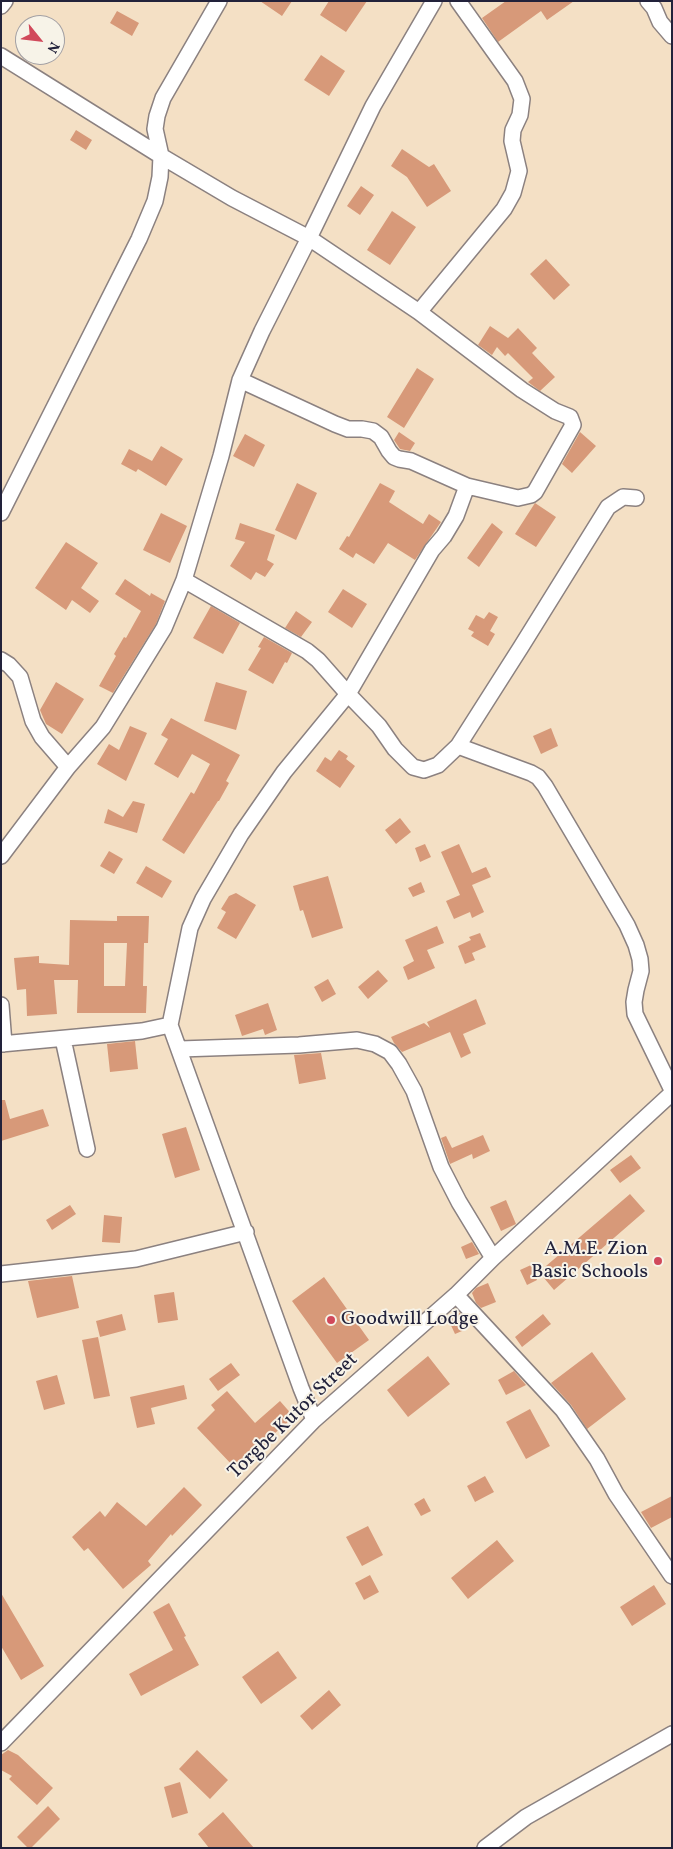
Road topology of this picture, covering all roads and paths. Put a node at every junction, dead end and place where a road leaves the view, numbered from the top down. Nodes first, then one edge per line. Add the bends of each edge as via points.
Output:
1 (4, 1) edge
2 (219, 1) edge
3 (434, 1) edge
4 (458, 1) edge
5 (648, 1) edge
6 (1, 6) edge
7 (672, 36) edge
8 (1, 56) edge
9 (161, 156) junction
10 (309, 238) junction
11 (419, 312) junction
12 (240, 380) junction
13 (467, 486) junction
14 (636, 498) dead end
15 (1, 513) edge
16 (184, 580) junction
17 (1, 660) edge
18 (348, 694) junction
19 (458, 746) junction
20 (68, 767) junction
21 (1, 856) edge
22 (1, 1005) edge
23 (170, 1025) junction
24 (63, 1040) junction
25 (2, 1044) edge
26 (180, 1050) junction
27 (672, 1091) edge
28 (87, 1149) dead end
29 (246, 1232) junction
30 (493, 1258) junction
31 (1, 1274) edge
32 (456, 1295) junction
33 (314, 1420) junction
34 (672, 1576) edge
35 (672, 1734) edge
36 (1, 1743) edge
37 (485, 1848) edge

1 - 6 street
2 - 9 street via 163,98 156,116 155,129
3 - 10 street via 373,106
4 - 11 street via 515,81 522,99 513,130 520,171 504,209
5 - 7 street
8 - 9 street
9 - 10 street
9 - 15 street via 155,201 139,239
10 - 11 street
10 - 12 street
11 - 13 street via 522,390 572,421 570,432 531,495 518,498
12 - 13 street via 335,424 373,431 399,459 411,461
12 - 16 street
13 - 18 street via 456,516 432,550
14 - 19 street via 623,498 608,507
16 - 18 street via 306,651
16 - 20 street via 164,628 128,688 103,727
17 - 20 street via 20,678 33,721 42,737
18 - 19 street via 413,767 424,770 438,765
18 - 23 street via 284,772 241,834 203,899 190,928
19 - 27 street via 531,773 545,786 636,945 641,971 634,1002 635,1014
20 - 21 street
22 - 25 street
23 - 24 street
23 - 26 street
24 - 25 street
24 - 28 street
26 - 29 street
26 - 30 street via 357,1040 390,1052 414,1091 441,1167
27 - 30 street, Torgbe Kutor Street
29 - 31 street via 136,1260
29 - 33 street
30 - 32 street, Torgbe Kutor Street
32 - 33 street, Torgbe Kutor Street
32 - 34 street via 562,1410
33 - 36 street, Torgbe Kutor Street
35 - 37 street via 526,1817

